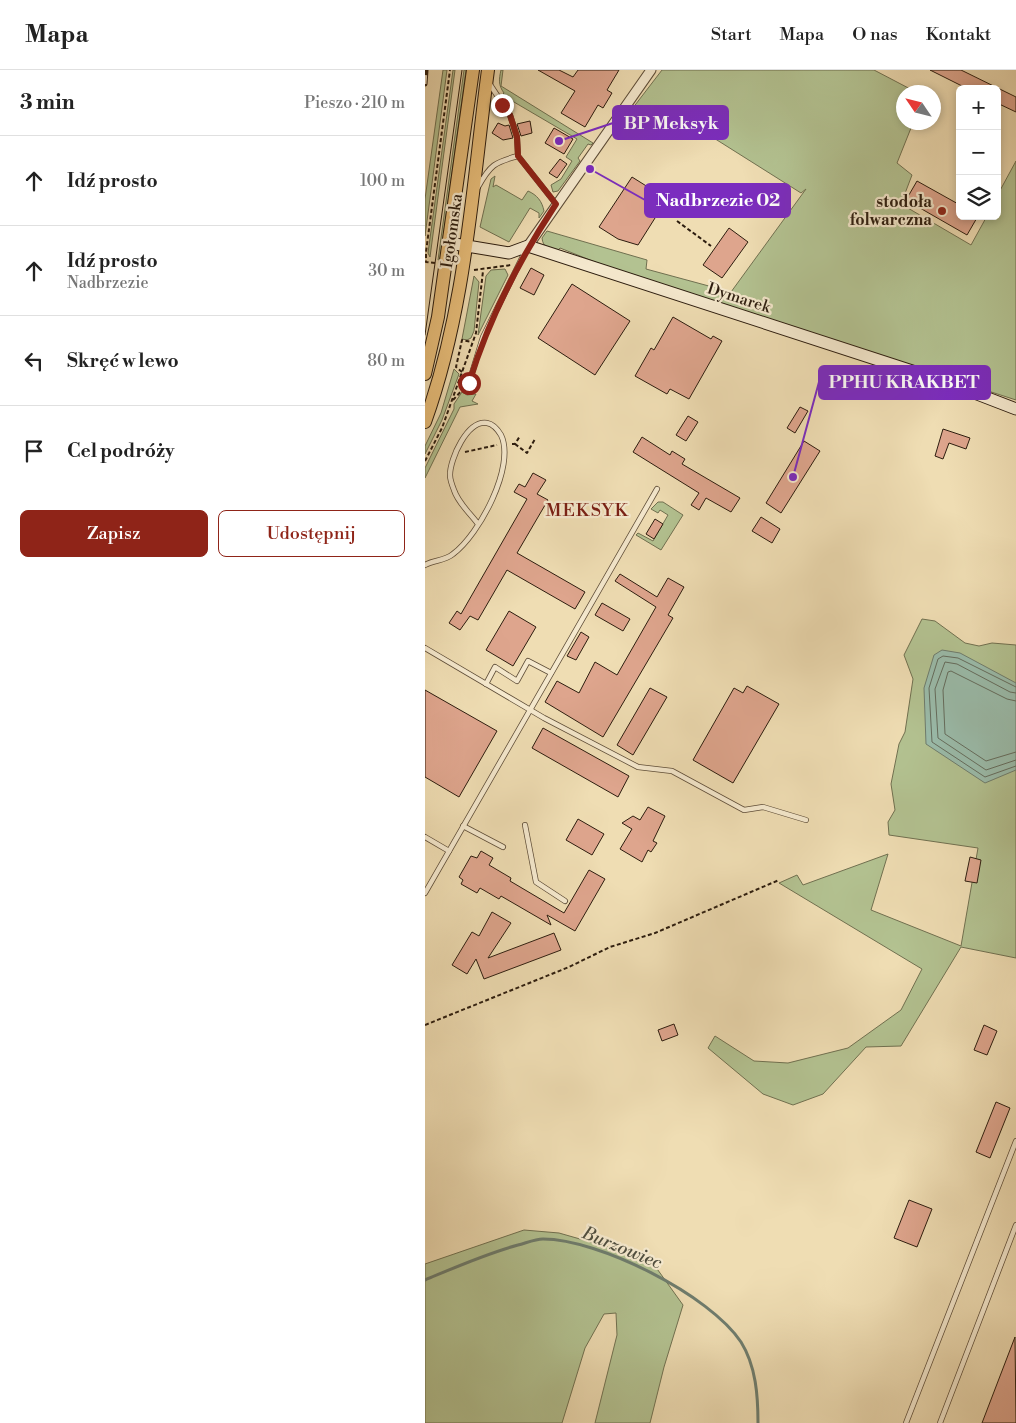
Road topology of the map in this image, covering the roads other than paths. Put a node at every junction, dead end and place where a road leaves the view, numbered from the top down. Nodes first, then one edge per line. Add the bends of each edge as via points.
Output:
1 (473, 70) edge
2 (651, 70) edge
3 (487, 74) edge
4 (518, 156) junction
5 (474, 196) junction
6 (556, 204) junction
7 (449, 243) junction
8 (466, 246) junction
9 (528, 246) junction
10 (425, 374) edge
11 (469, 383) road end
12 (1016, 409) edge
13 (425, 422) edge
14 (657, 489) dead end
15 (478, 524) junction
16 (425, 565) edge
17 (425, 648) edge
18 (551, 673) junction
19 (486, 684) junction
20 (530, 710) junction
21 (806, 820) dead end
22 (525, 825) dead end
23 (463, 826) junction
24 (425, 837) edge
25 (503, 847) dead end
26 (449, 851) junction
27 (425, 893) edge
28 (565, 901) dead end
29 (1016, 1141) edge
30 (1016, 1225) edge
31 (907, 1423) edge
32 (939, 1423) edge

1 - 7 main road, Igołomska
2 - 6 street
3 - 4 lane via 497,97 510,115 517,137
3 - 5 main road, Igołomska
4 - 5 lane via 491,166
4 - 6 lane
5 - 8 main road, Igołomska
6 - 9 street
7 - 8 street
7 - 10 main road, Igołomska via 438,317
8 - 9 street via 509,253
8 - 13 main road, Igołomska via 448,347
9 - 11 lane via 483,337
9 - 12 street, Dymarek via 946,382
14 - 18 lane
15 - 15 lane via 499,482 504,444 498,430 488,423 477,424 469,431 455,454 450,475 453,489
15 - 16 lane via 453,554
17 - 19 lane
18 - 19 lane via 528,661 517,681 495,667
18 - 20 lane
19 - 20 lane
20 - 21 lane via 638,767 672,771 744,810 763,807
20 - 23 lane
22 - 28 lane via 535,882
23 - 25 lane
23 - 26 lane
24 - 26 lane
26 - 27 lane
29 - 31 lane
30 - 32 lane

